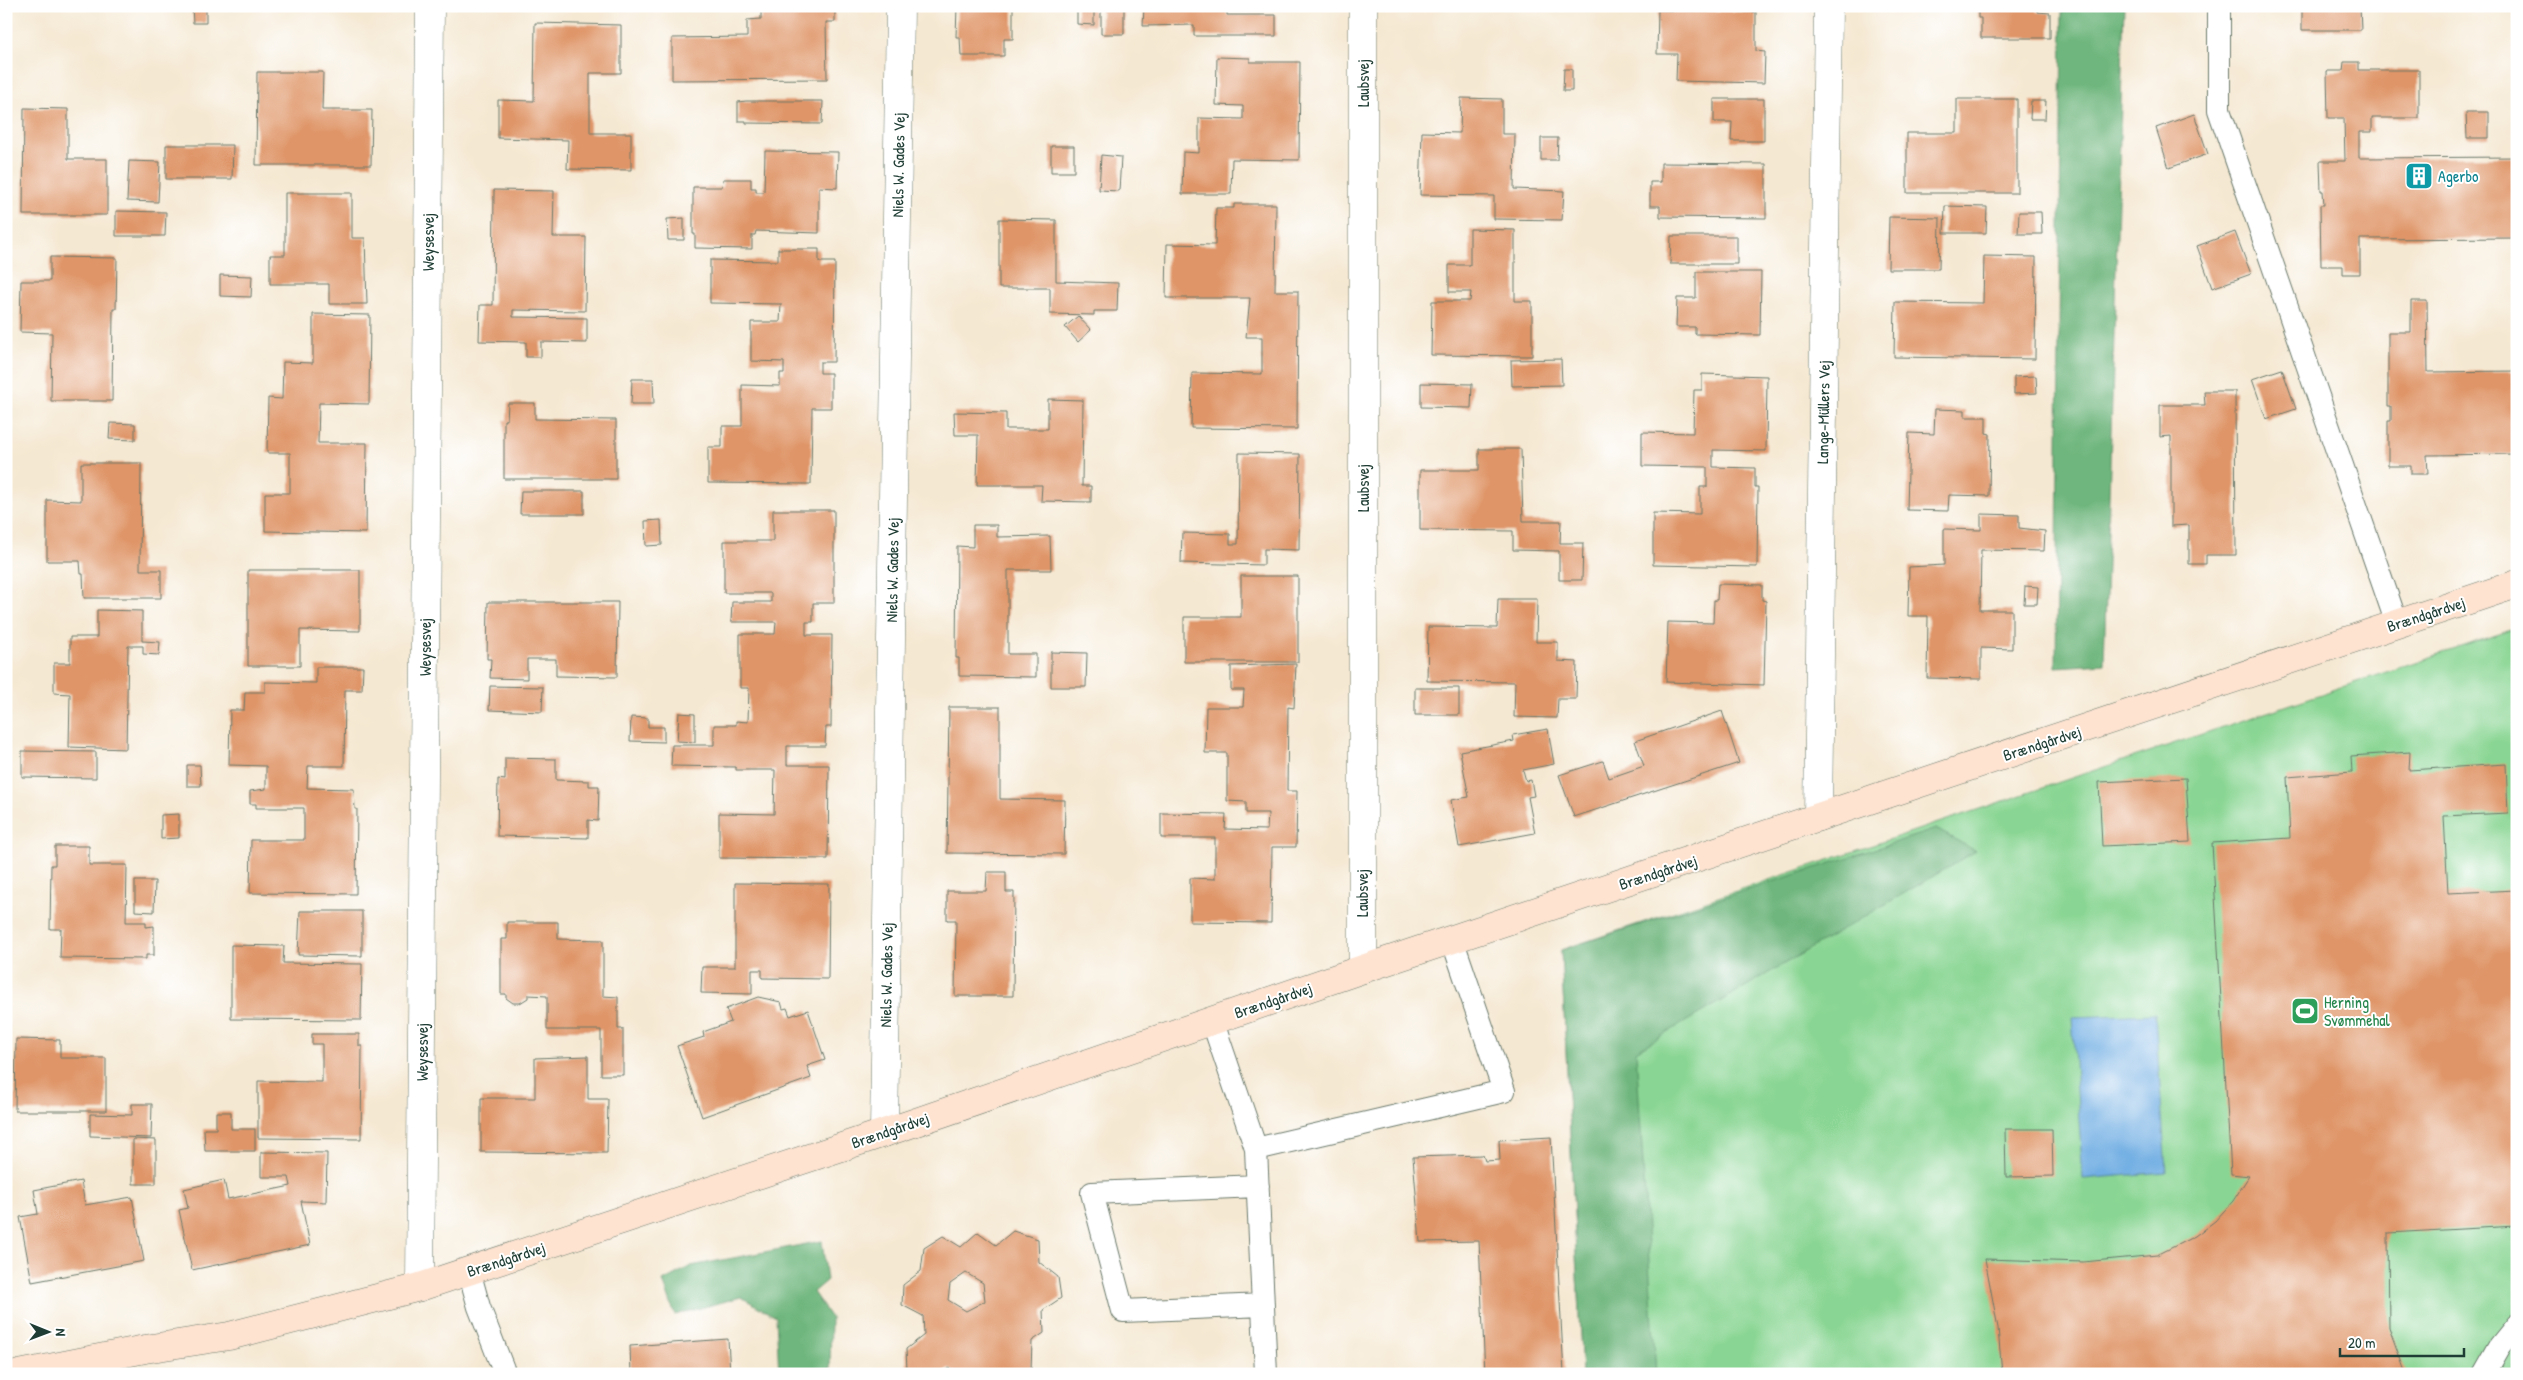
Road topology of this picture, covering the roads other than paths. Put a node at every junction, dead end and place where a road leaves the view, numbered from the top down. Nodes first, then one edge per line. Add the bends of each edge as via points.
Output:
1 (430, 6) edge
2 (900, 6) edge
3 (1363, 6) edge
4 (1828, 6) edge
5 (2219, 6) edge
6 (2517, 584) edge
7 (2397, 624) junction
8 (1818, 817) junction
9 (1452, 939) junction
10 (1363, 969) junction
11 (1212, 1020) junction
12 (884, 1133) junction
13 (1256, 1150) junction
14 (1258, 1186) junction
15 (469, 1271) junction
16 (420, 1287) junction
17 (1263, 1305) junction
18 (2517, 1324) edge
19 (19, 1374) edge
20 (505, 1374) edge
21 (1266, 1374) edge
22 (2484, 1374) edge

1 - 16 street, Weysesvej
2 - 12 street, Niels W. Gades Vej
3 - 10 street, Laubsvej
4 - 8 street, Lange-Müllers Vej
5 - 7 lane via 2219,110
6 - 7 street, Brændgårdvej
7 - 8 street, Brændgårdvej
8 - 9 street, Brændgårdvej
9 - 10 street, Brændgårdvej
9 - 13 lane via 1504,1091
10 - 11 street, Brændgårdvej
11 - 12 street, Brændgårdvej
11 - 13 lane
12 - 15 street, Brændgårdvej
13 - 14 lane
14 - 17 lane
14 - 17 lane via 1092,1193 1124,1311
15 - 16 street, Brændgårdvej
15 - 20 lane
16 - 19 street, Brændgårdvej via 229,1336
17 - 21 lane
18 - 22 lane

